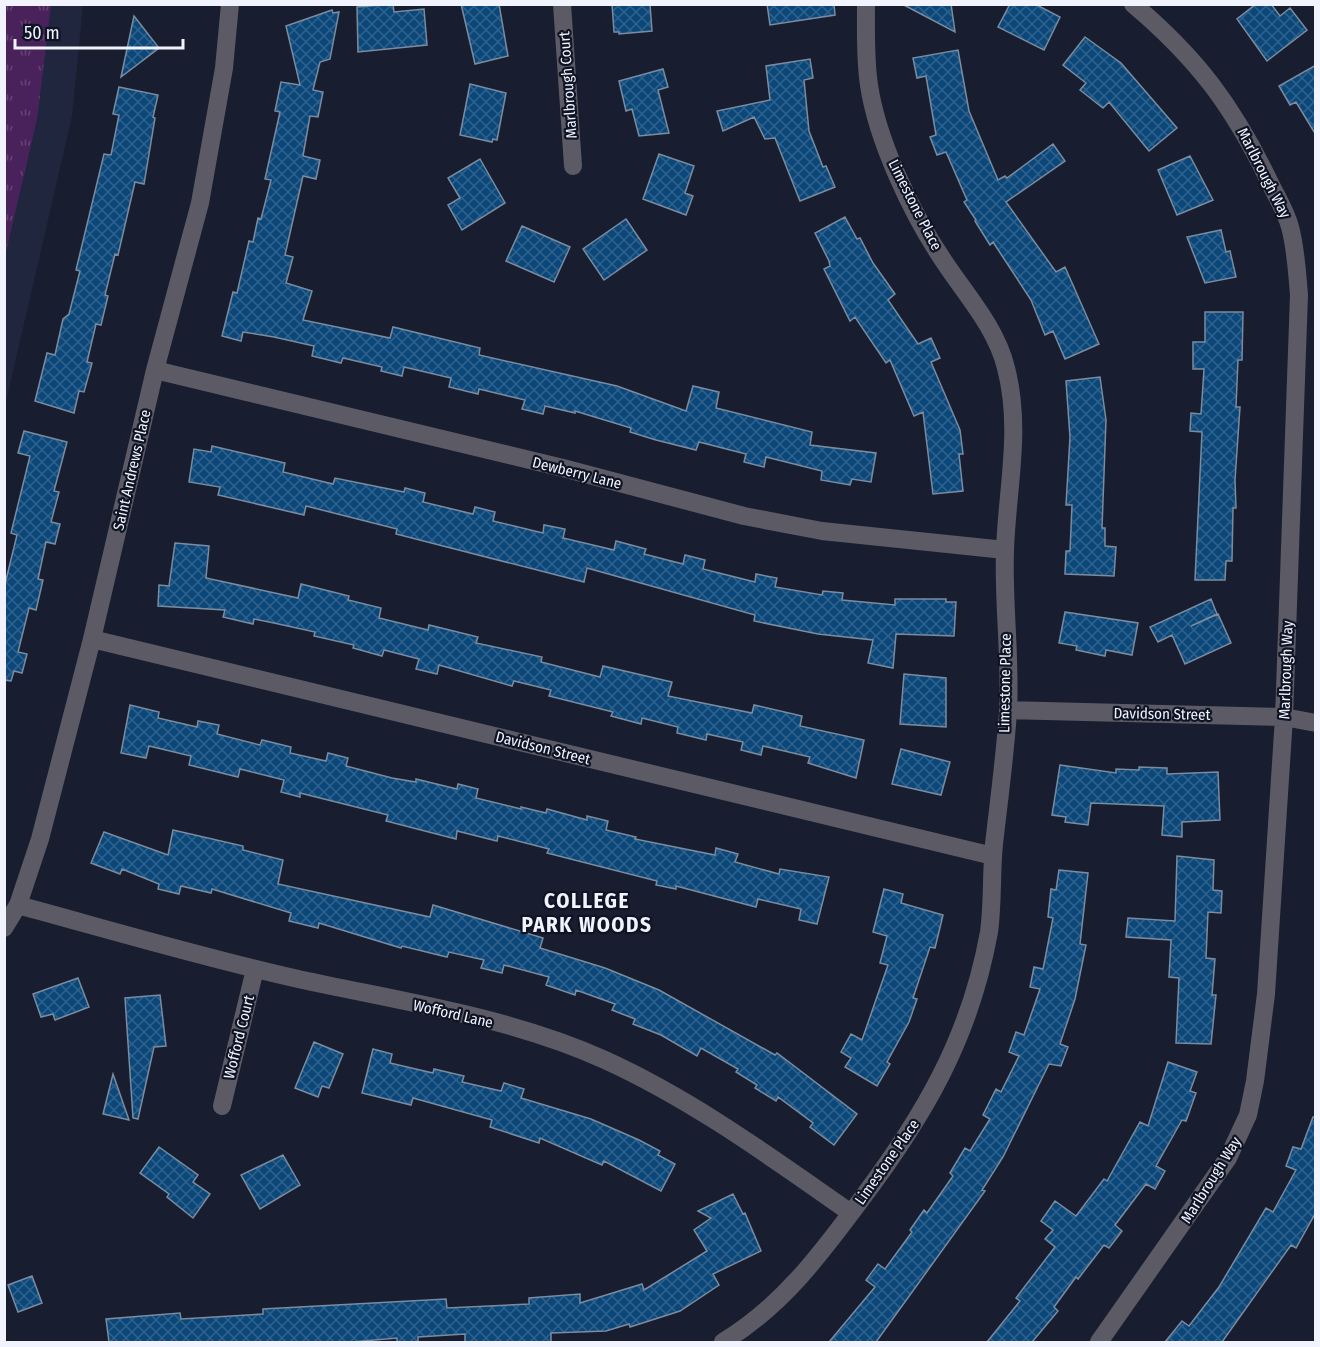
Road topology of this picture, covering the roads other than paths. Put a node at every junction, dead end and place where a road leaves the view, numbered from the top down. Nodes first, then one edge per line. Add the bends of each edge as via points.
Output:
1 (230, 4) edge
2 (562, 4) edge
3 (866, 4) edge
4 (1133, 4) edge
5 (573, 166) dead end
6 (154, 370) junction
7 (1005, 550) junction
8 (92, 639) junction
9 (1008, 710) junction
10 (1284, 717) junction
11 (1316, 723) edge
12 (993, 856) junction
13 (18, 905) junction
14 (4, 928) edge
15 (255, 969) junction
16 (222, 1106) dead end
17 (851, 1213) junction
18 (723, 1342) edge
19 (1099, 1342) edge

1 - 6 street, Saint Andrews Place via 224,68 202,193
2 - 5 street, Marlbrough Court
3 - 7 street, Limestone Place via 869,85 889,154 941,258 1001,350 1007,372 1015,437
4 - 10 street, Marlbrough Way via 1195,62 1227,103 1290,225 1299,295
6 - 7 street, Dewberry Lane via 744,516 822,531
6 - 8 street, Saint Andrews Place
7 - 9 street, Limestone Place
8 - 12 street, Davidson Street
8 - 13 street, Saint Andrews Place via 40,840
9 - 10 street, Davidson Street
9 - 12 street, Limestone Place
10 - 11 street, Davidson Street
10 - 19 street, Marlbrough Way via 1266,994 1248,1115 1218,1173
12 - 17 street, Limestone Place via 989,928 961,1034 906,1140
13 - 14 street, Saint Andrews Place
13 - 15 street, Wofford Lane
15 - 16 street, Wofford Court
15 - 17 street, Wofford Lane via 478,1019 551,1039 604,1060 656,1085 735,1133
17 - 18 street, Limestone Place via 807,1271 775,1305

